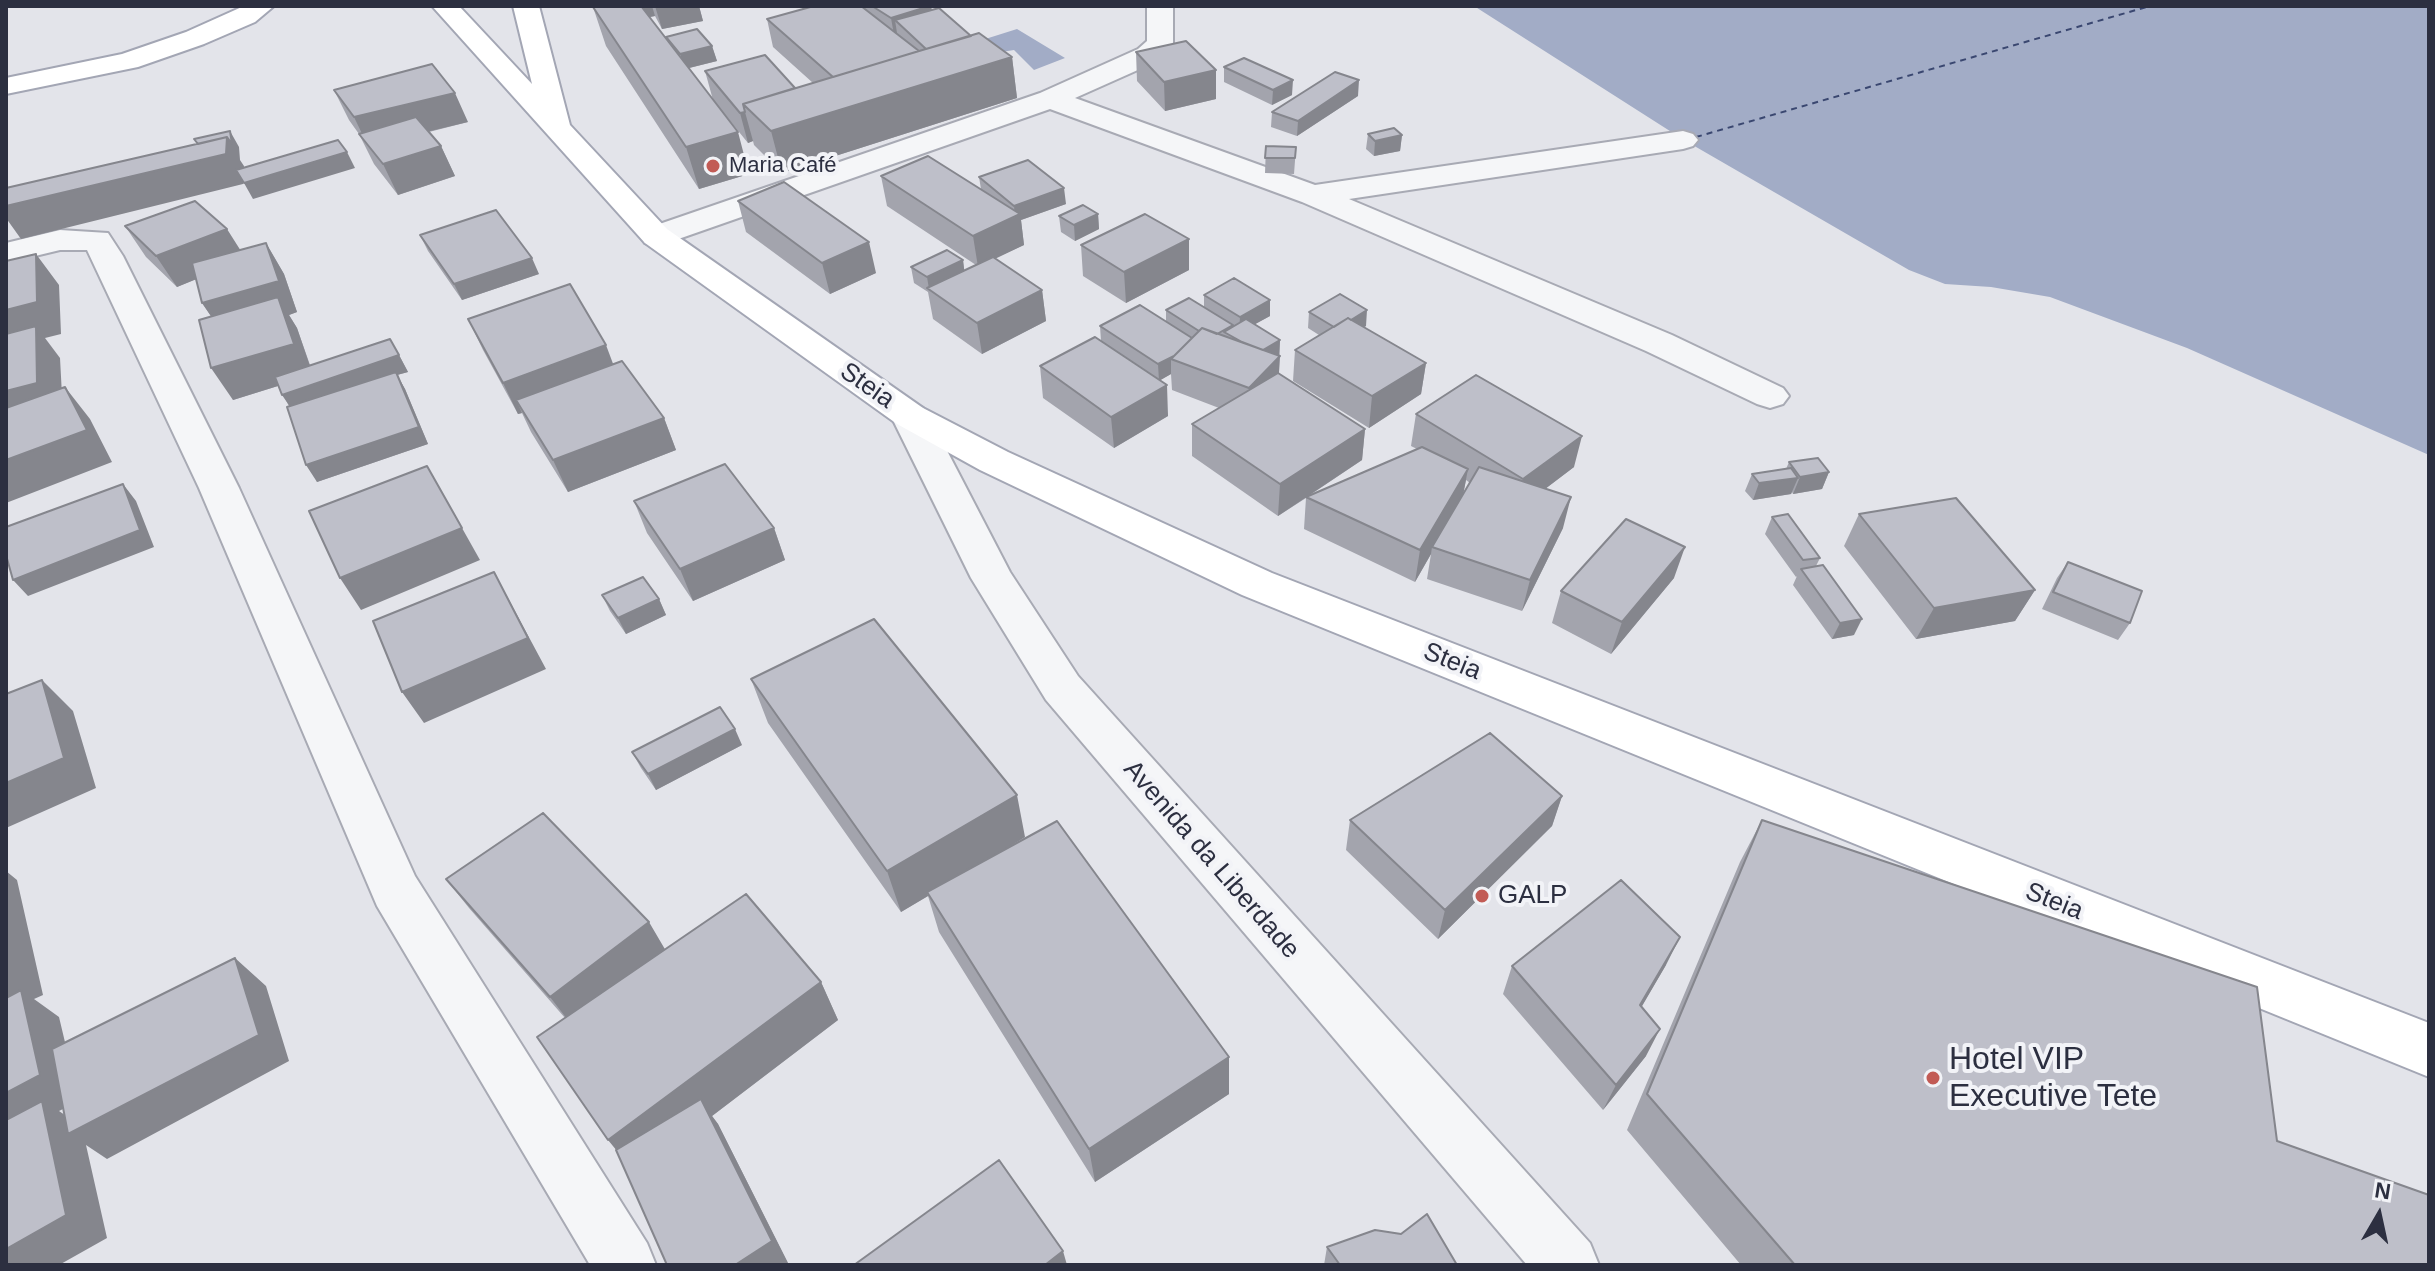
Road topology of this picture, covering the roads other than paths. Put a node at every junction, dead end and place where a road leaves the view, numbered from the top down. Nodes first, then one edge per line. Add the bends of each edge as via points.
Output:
1 (261, 6) edge
2 (445, 6) edge
3 (526, 6) edge
4 (1160, 6) edge
5 (6, 86) edge
6 (1050, 99) junction
7 (558, 130) junction
8 (1683, 140) dead end
9 (1313, 195) junction
10 (656, 236) junction
11 (6, 253) edge
12 (1770, 396) dead end
13 (910, 416) junction
14 (2429, 1050) edge
15 (625, 1265) edge
16 (1568, 1265) edge

1 - 5 main road via 195,38 128,61
2 - 7 main road, Steia
3 - 7 main road
4 - 6 street via 1160,43 1148,55
6 - 9 street
6 - 10 street
7 - 10 main road, Steia
8 - 9 street
9 - 12 street via 1646,337
10 - 13 main road, Steia
11 - 15 street via 60,240 97,240 107,256 219,488 395,890
13 - 14 main road, Steia via 1257,584
13 - 16 street, Avenida da Liberdade via 992,578 1062,688

